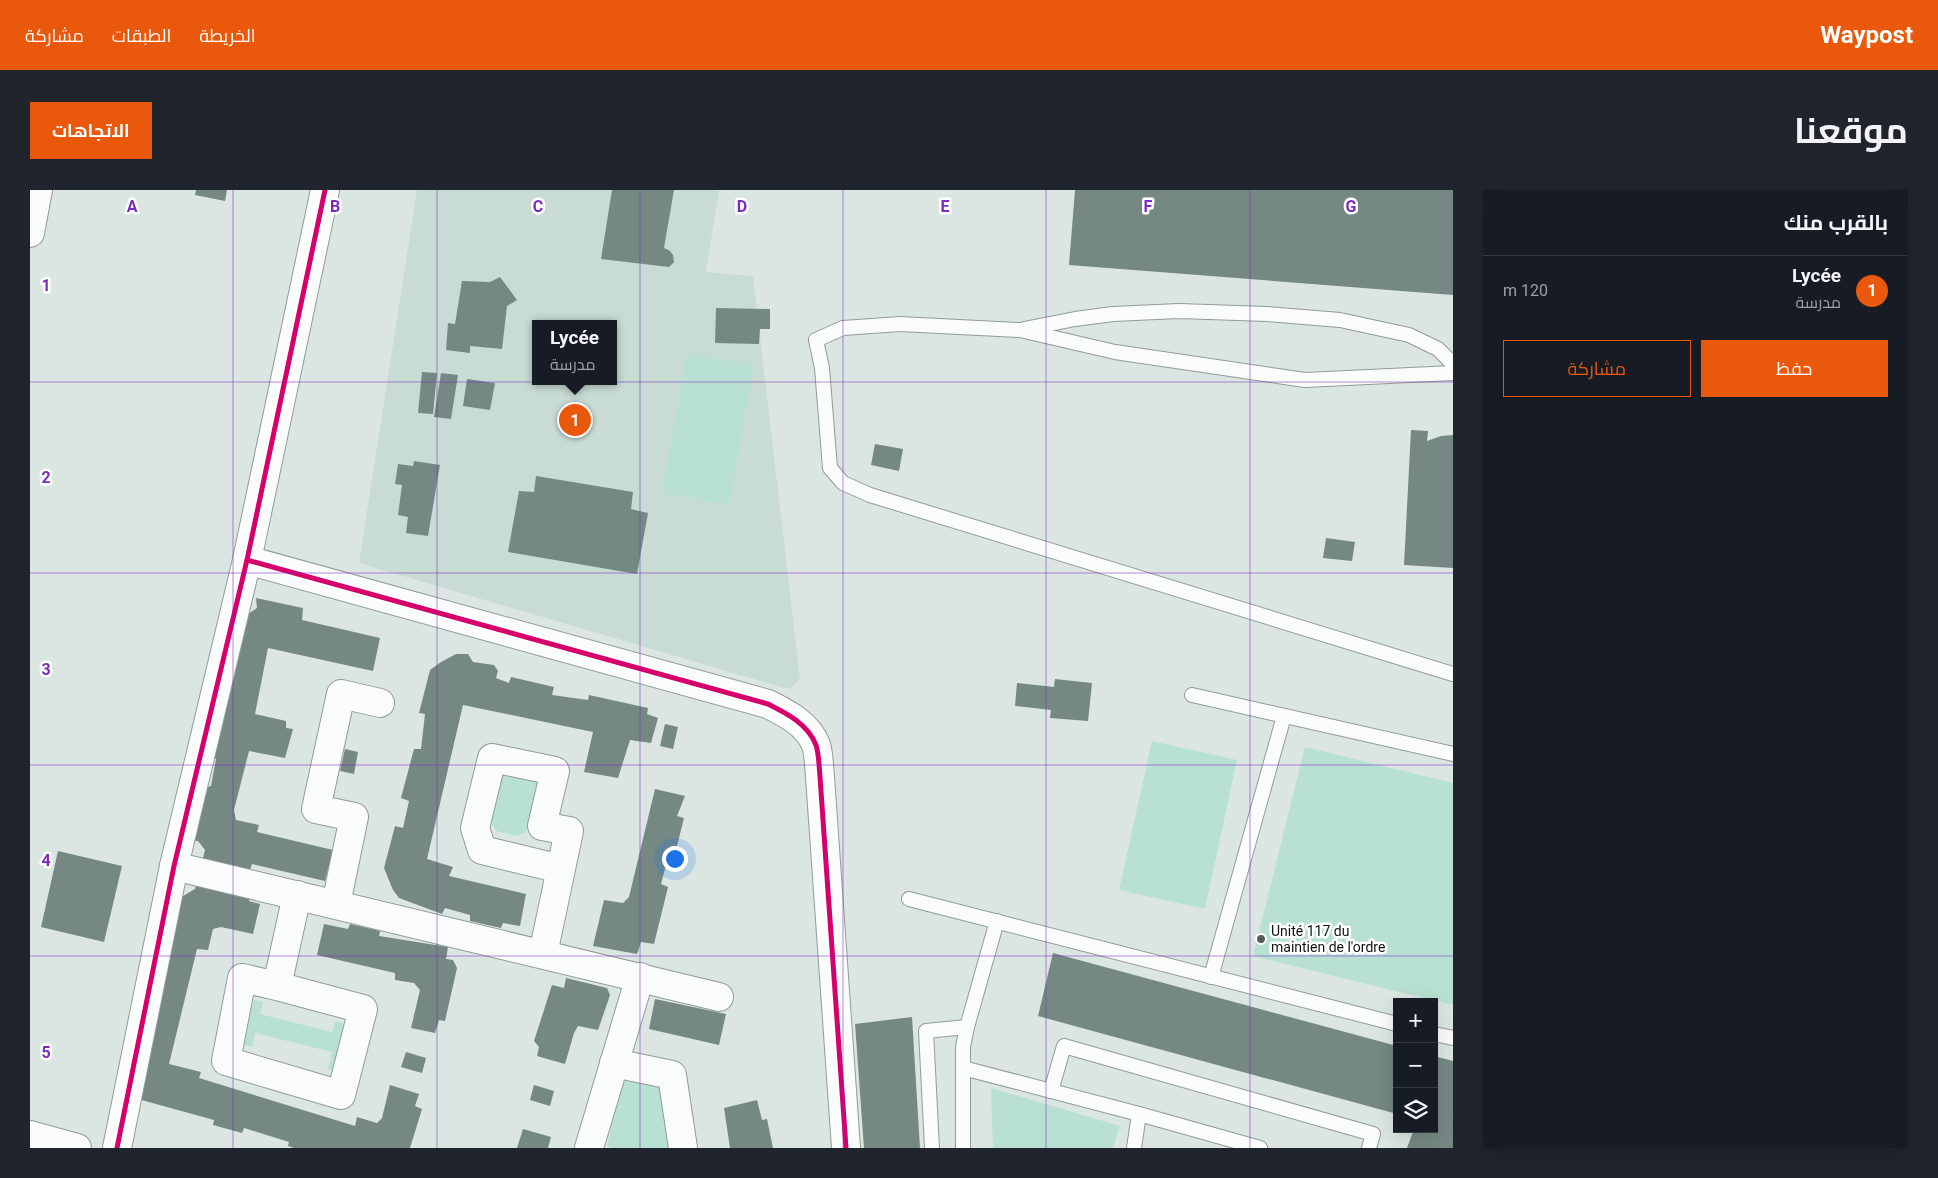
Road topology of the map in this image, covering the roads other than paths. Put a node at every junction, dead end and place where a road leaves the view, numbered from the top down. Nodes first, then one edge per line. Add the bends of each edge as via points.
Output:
1 (38, 190) edge
2 (325, 190) edge
3 (30, 233) edge
4 (1020, 330) junction
5 (1453, 364) edge
6 (1453, 373) edge
7 (247, 560) junction
8 (1453, 674) edge
9 (1192, 695) dead end
10 (380, 703) dead end
11 (1284, 716) junction
12 (1453, 754) edge
13 (174, 866) junction
14 (561, 869) junction
15 (297, 895) junction
16 (909, 899) dead end
17 (336, 904) junction
18 (997, 921) junction
19 (542, 954) junction
20 (1212, 977) junction
21 (640, 978) junction
22 (277, 986) junction
23 (719, 997) dead end
24 (1393, 1023) edge
25 (967, 1027) junction
26 (1438, 1035) edge
27 (1453, 1038) edge
28 (614, 1063) junction
29 (963, 1068) junction
30 (1051, 1091) junction
31 (1139, 1114) junction
32 (30, 1135) edge
33 (77, 1148) edge
34 (117, 1148) edge
35 (589, 1148) edge
36 (683, 1148) edge
37 (846, 1148) edge
38 (932, 1148) edge
39 (963, 1148) edge
40 (1134, 1148) edge
41 (1260, 1148) edge
42 (1369, 1148) edge

1 - 3 street
2 - 7 street
4 - 5 lane via 1113,314 1267,314 1340,320 1409,335 1438,349
4 - 6 lane via 1115,352 1305,380
4 - 8 lane via 900,324 843,328 816,340 822,368 830,468 843,483 870,496
7 - 13 street
7 - 37 street via 768,704 792,717 807,731 816,745 820,777
9 - 11 lane
10 - 17 street via 342,694 316,808 354,817
11 - 12 lane
11 - 20 lane
13 - 15 street
13 - 34 street
14 - 14 street via 482,850 475,828 492,758 555,772 542,826 569,831
14 - 19 street
15 - 17 street
15 - 22 street
16 - 18 lane
17 - 19 street
18 - 20 lane
18 - 25 lane
19 - 21 street
20 - 24 lane
21 - 23 street
21 - 28 street
22 - 22 street via 363,1009 341,1095 226,1060 242,978
25 - 29 lane
25 - 38 lane via 926,1031
26 - 27 lane
28 - 35 street
28 - 36 street via 672,1075
29 - 30 lane
29 - 39 lane
30 - 31 lane
30 - 42 lane via 1064,1046 1373,1134
31 - 40 lane
31 - 41 lane
32 - 33 street

